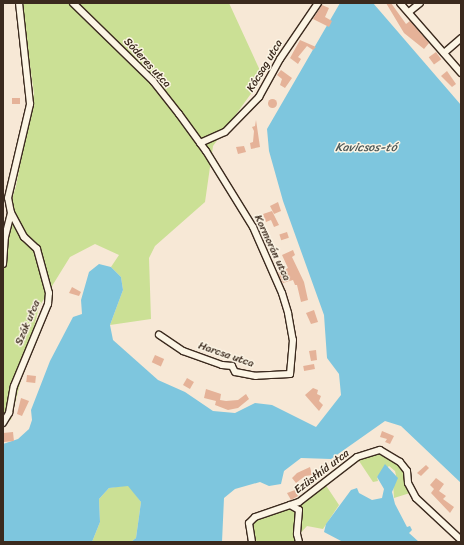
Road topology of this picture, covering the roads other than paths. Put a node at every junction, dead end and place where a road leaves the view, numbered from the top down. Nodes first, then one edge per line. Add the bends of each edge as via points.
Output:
1 (19, 3) edge
2 (73, 3) edge
3 (318, 3) edge
4 (400, 3) edge
5 (420, 3) edge
6 (409, 12) junction
7 (461, 38) edge
8 (444, 53) junction
9 (461, 73) edge
10 (200, 143) junction
11 (11, 213) junction
12 (4, 238) edge
13 (3, 264) edge
14 (160, 335) dead end
15 (290, 374) joint
16 (3, 423) edge
17 (290, 505) junction
18 (461, 540) edge
19 (252, 542) edge
20 (299, 542) edge

1 - 11 street, Szák utca via 30,104 8,198
2 - 10 street, Sóderes utca via 153,81
3 - 10 street, Kócsag utca via 277,63 259,97 225,132
4 - 6 street
5 - 6 street
6 - 8 street
7 - 8 street
8 - 9 street
10 - 15 street, Kormorán utca via 253,227 282,293 293,340
11 - 12 street, Szák utca
11 - 16 street, Szák utca via 24,237 37,249 49,293 48,304 14,386 9,413
12 - 13 street, Szák utca
14 - 15 street, Harcsa utca via 183,351 232,366 235,372 256,376
17 - 18 street, Ezüsthíd utca via 299,502 357,457 380,450 400,462 407,471 408,483 416,498
17 - 19 street via 266,511 252,520 248,527
17 - 20 street, Ezüsthíd utca via 299,510

